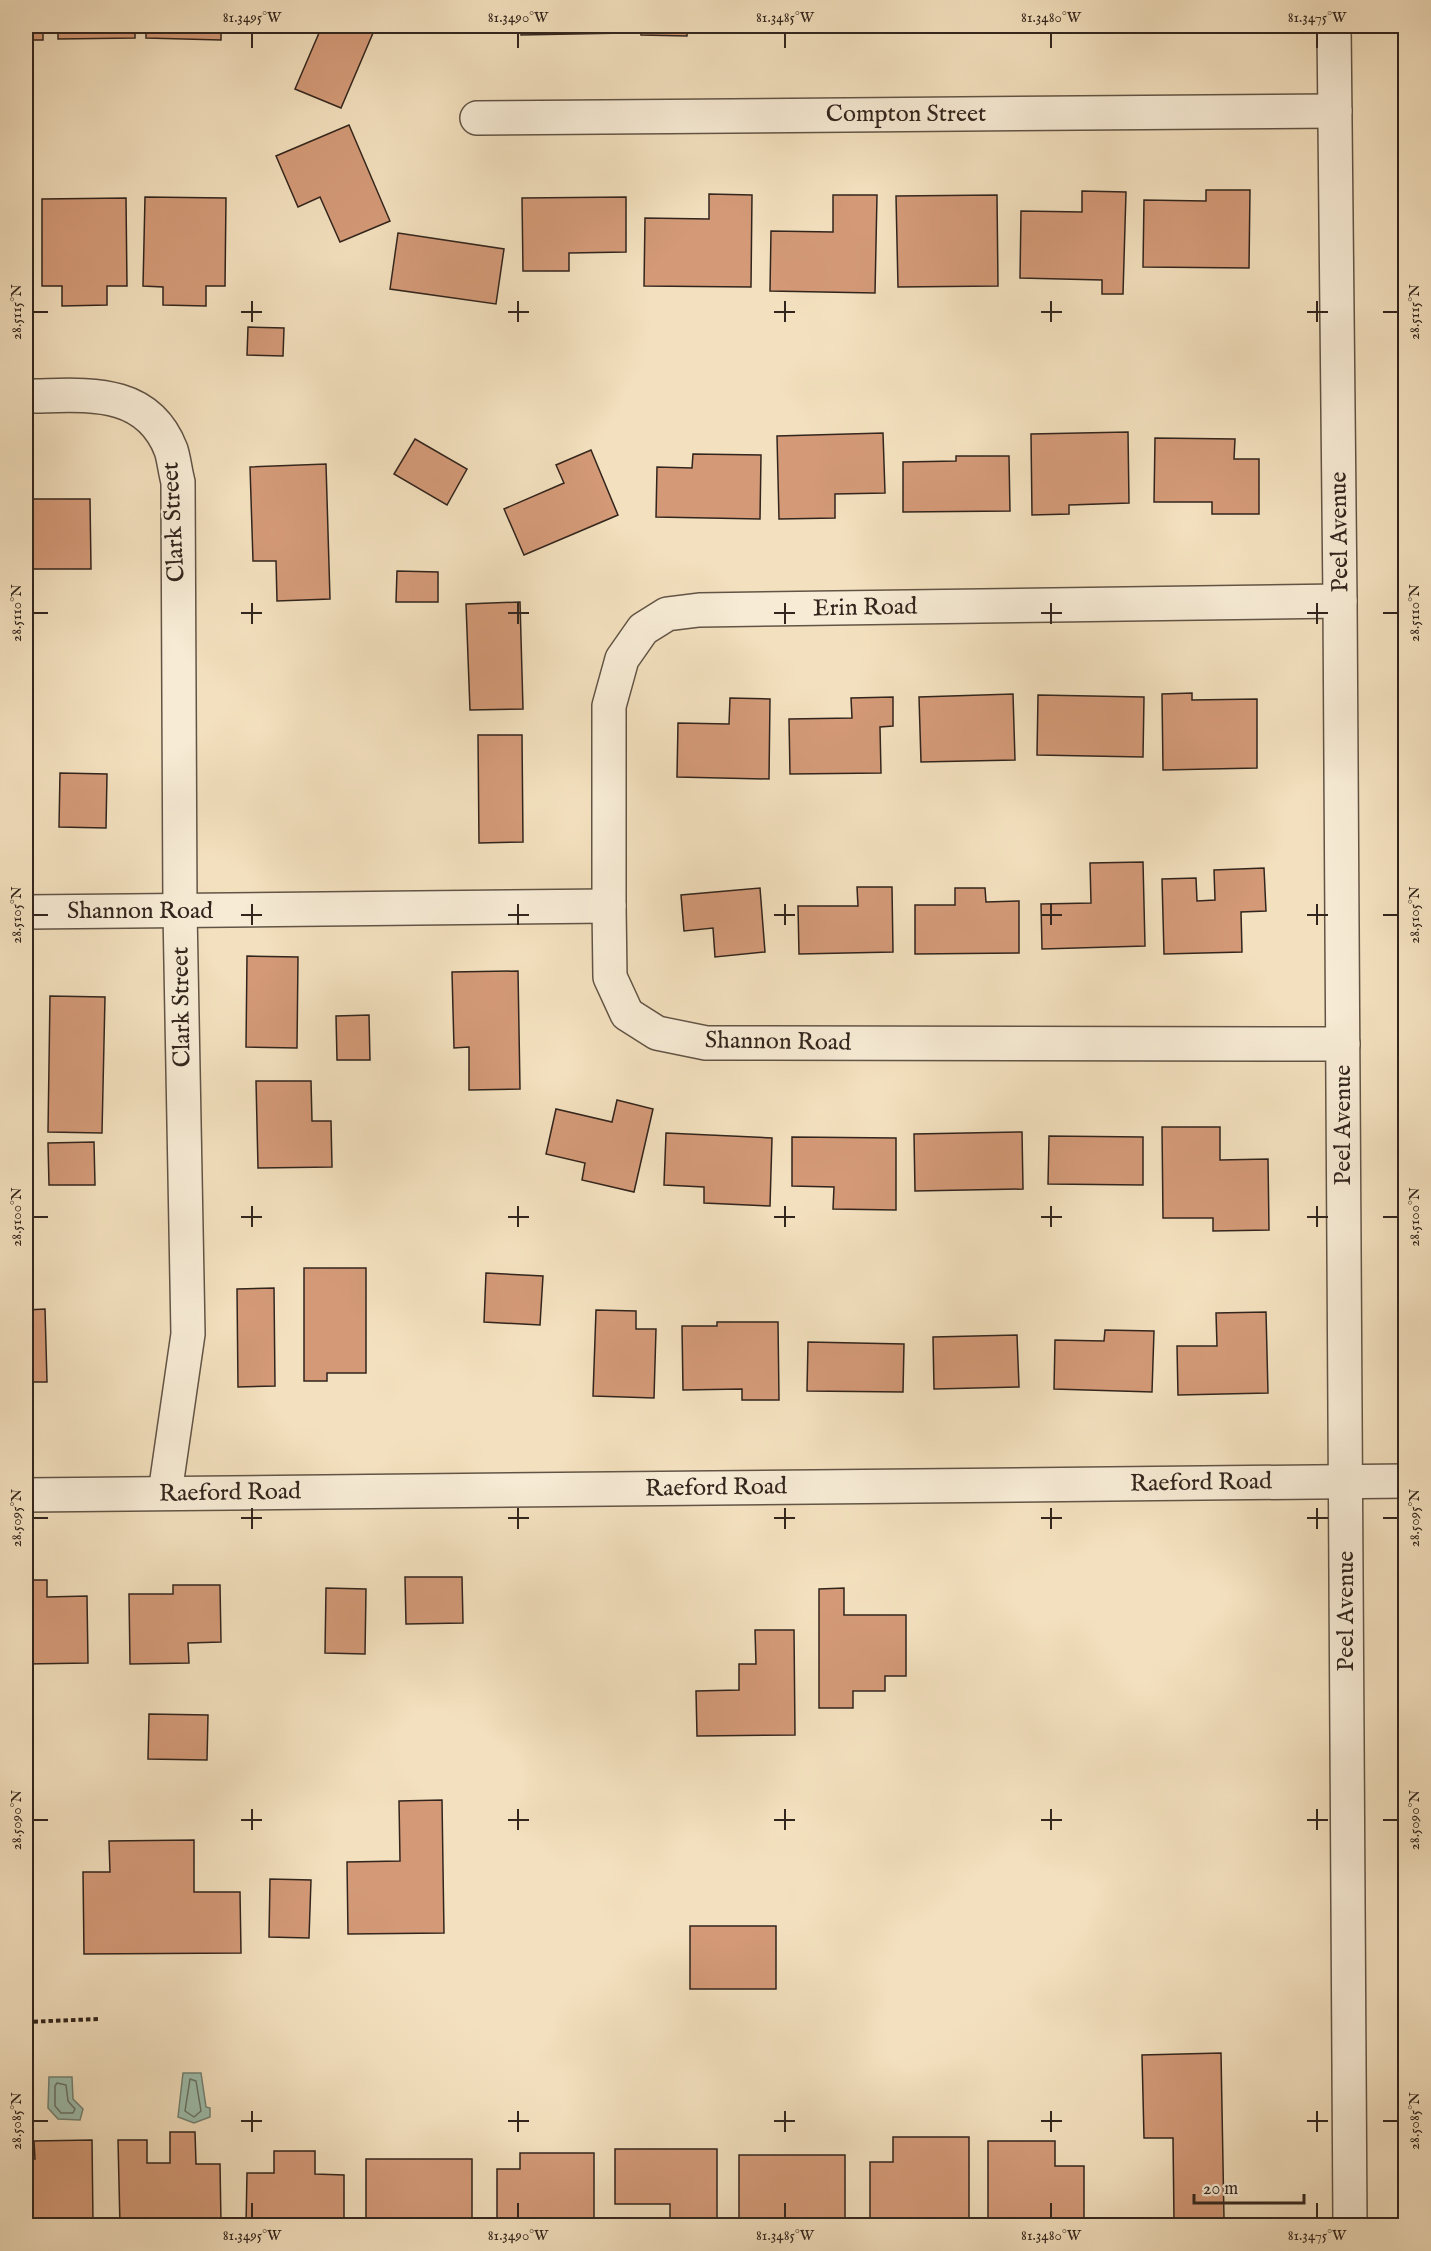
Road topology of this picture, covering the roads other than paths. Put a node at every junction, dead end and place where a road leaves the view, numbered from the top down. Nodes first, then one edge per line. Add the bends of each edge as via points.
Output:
1 (1334, 26) edge
2 (1335, 111) junction
3 (477, 118) dead end
4 (26, 396) edge
5 (1340, 601) junction
6 (609, 906) junction
7 (180, 911) junction
8 (26, 912) edge
9 (1342, 1044) junction
10 (1346, 1481) junction
11 (1406, 1481) edge
12 (165, 1493) junction
13 (26, 1495) edge
14 (1350, 2226) edge

1 - 2 street, Peel Avenue
2 - 3 street, Compton Street
2 - 5 street, Peel Avenue
4 - 7 street, Clark Street via 102,395 128,403 152,418 171,449 178,482
5 - 6 street, Erin Road via 699,610 667,614 643,629 622,659 609,706
5 - 9 street, Peel Avenue
6 - 7 street, Shannon Road
6 - 9 street, Shannon Road via 610,977 627,1014 657,1033 706,1043
7 - 8 street, Shannon Road
7 - 12 street, Clark Street via 188,1334
9 - 10 street, Peel Avenue
10 - 11 street, Raeford Road
10 - 12 street, Raeford Road
10 - 14 street, Peel Avenue
12 - 13 street, Raeford Road

